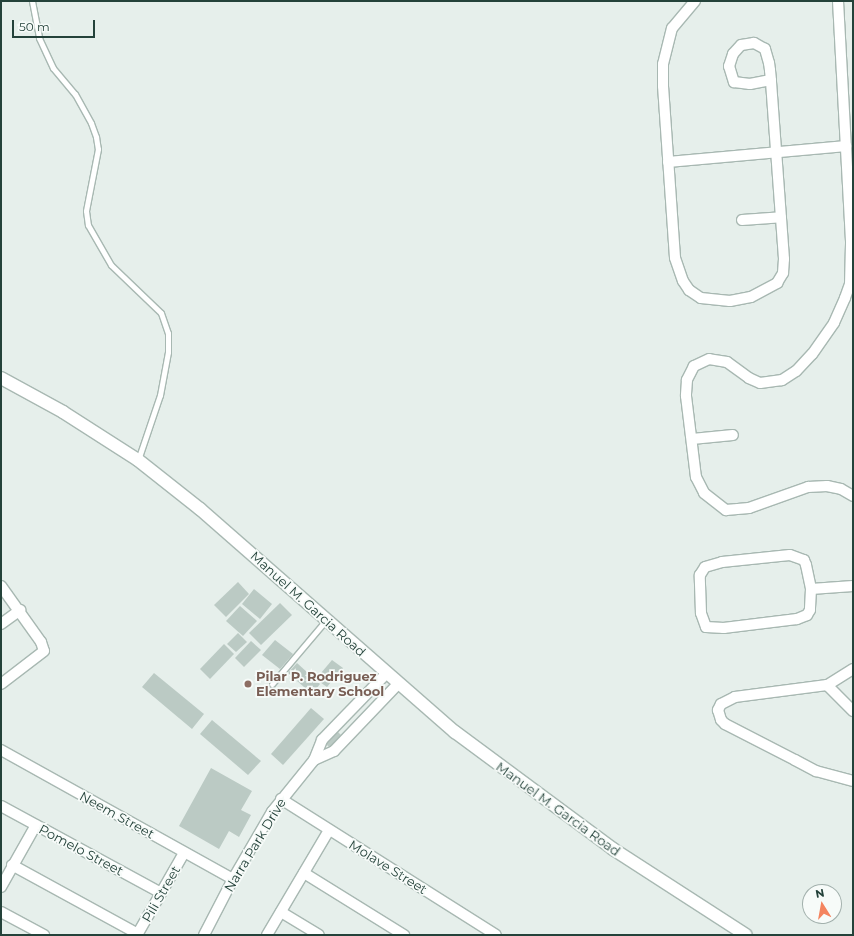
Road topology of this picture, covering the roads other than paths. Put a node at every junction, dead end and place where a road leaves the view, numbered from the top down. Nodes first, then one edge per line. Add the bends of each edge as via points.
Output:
1 (32, 1) edge
2 (695, 1) edge
3 (838, 1) edge
4 (771, 80) junction
5 (846, 146) junction
6 (776, 152) junction
7 (668, 162) junction
8 (781, 217) junction
9 (742, 220) dead end
10 (3, 382) edge
11 (733, 435) dead end
12 (692, 439) junction
13 (138, 460) junction
14 (853, 496) edge
15 (1, 586) edge
16 (853, 586) edge
17 (811, 589) junction
18 (20, 610) junction
19 (326, 620) junction
20 (1, 624) edge
21 (853, 669) edge
22 (386, 674) junction
23 (1, 684) edge
24 (272, 684) dead end
25 (398, 684) junction
26 (827, 685) junction
27 (853, 711) edge
28 (1, 750) edge
29 (314, 760) junction
30 (853, 781) edge
31 (281, 799) junction
32 (1, 806) edge
33 (36, 825) junction
34 (329, 830) junction
35 (184, 853) junction
36 (12, 865) junction
37 (304, 872) junction
38 (233, 879) junction
39 (1, 887) edge
40 (161, 893) junction
41 (1, 912) edge
42 (281, 912) junction
43 (138, 934) edge
44 (44, 935) edge
45 (204, 935) edge
46 (267, 935) edge
47 (319, 935) edge
48 (404, 935) edge
49 (496, 935) edge
50 (746, 935) edge

1 - 13 lane via 39,38 53,68 75,94 96,137 98,149 86,211 88,225 111,265 161,313 168,334 168,352 160,395
2 - 7 street via 672,28 662,64
3 - 5 street
4 - 4 street via 767,54 761,45 746,43 733,54 729,66 734,82 750,84
4 - 6 street
5 - 6 street
5 - 12 street via 850,284 834,323 812,354 796,371 782,380 760,383 720,359 709,359 694,366 687,380
6 - 7 street
6 - 8 street
7 - 8 street via 678,272 689,290 701,298 730,301 751,297 777,283 783,273 784,259
8 - 9 street
10 - 13 main road, Manuel M. Garcia Road via 63,412
11 - 12 street
12 - 14 street via 696,477 704,494 726,510 749,508 808,487 827,486 842,489
13 - 19 main road, Manuel M. Garcia Road via 200,509
15 - 18 street
16 - 17 street
17 - 17 street via 804,560 798,556 712,564 705,567 700,574 701,613 706,627 714,629 797,619 810,610
18 - 20 street
18 - 23 street via 42,642 44,651
19 - 22 main road, Manuel M. Garcia Road
19 - 24 lane
21 - 26 street
22 - 25 main road, Manuel M. Garcia Road
22 - 29 street, Narra Park Drive via 322,740
25 - 29 street, Narra Park Drive via 334,751
25 - 50 main road, Manuel M. Garcia Road via 454,732 613,849
26 - 27 street
26 - 30 street via 735,697 721,704 718,715 725,724 816,771
28 - 35 street, Neem Street
29 - 31 street, Narra Park Drive
31 - 34 street, Molave Street
31 - 38 street, Narra Park Drive
32 - 33 street, Pomelo Street
33 - 36 street
33 - 40 street, Pomelo Street
34 - 37 street
34 - 49 street, Molave Street
35 - 38 street, Neem Street
35 - 40 street, Pili Street
36 - 39 street
36 - 43 street
37 - 42 street
37 - 48 street
38 - 45 street, Narra Park Drive
40 - 43 street, Pili Street
41 - 44 street
42 - 46 street
42 - 47 street

